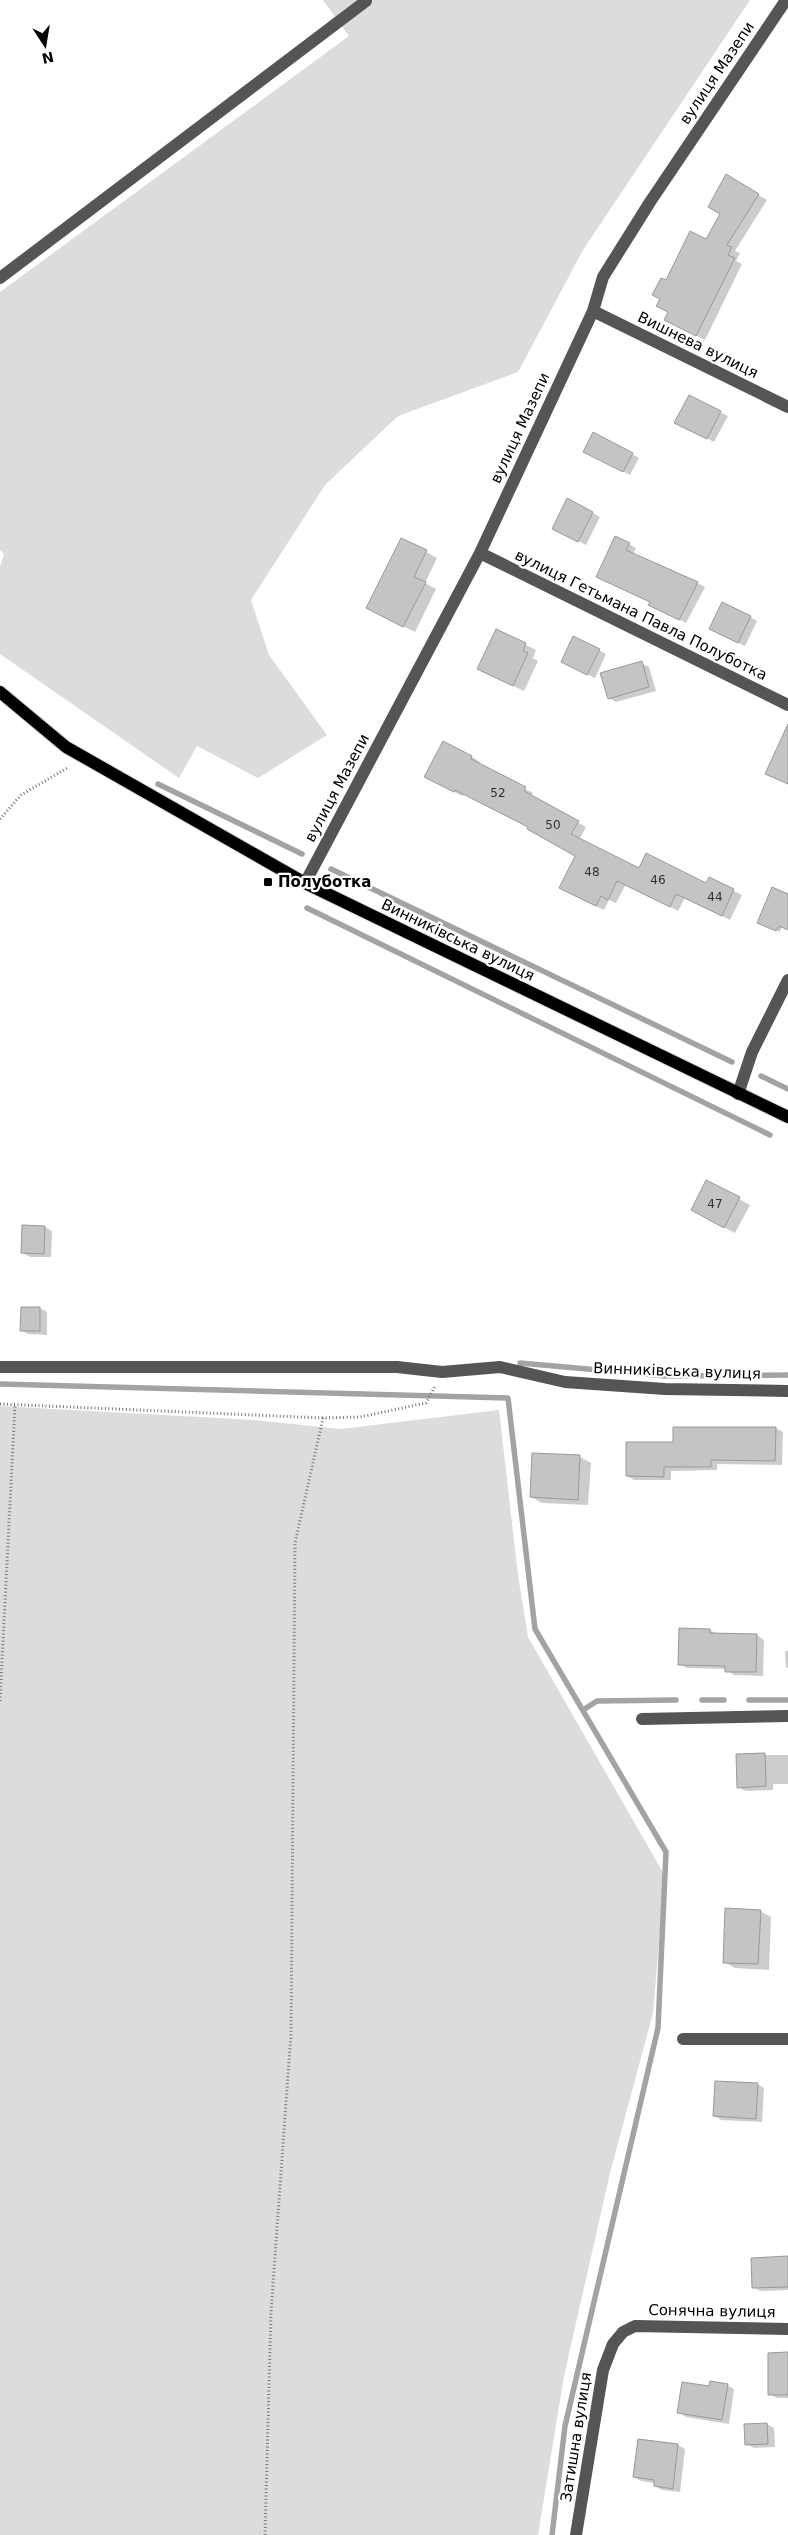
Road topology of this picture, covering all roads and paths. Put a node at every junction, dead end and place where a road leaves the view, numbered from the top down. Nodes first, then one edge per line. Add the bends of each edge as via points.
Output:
1 (786, 0) edge
2 (366, 1) edge
3 (0, 278) edge
4 (593, 311) junction
5 (788, 407) edge
6 (480, 553) junction
7 (0, 692) edge
8 (788, 705) edge
9 (84, 758) junction
10 (0, 819) edge
11 (305, 883) junction
12 (788, 980) edge
13 (738, 1094) junction
14 (788, 1117) edge
15 (0, 1366) edge
16 (442, 1372) junction
17 (788, 1390) edge
18 (0, 1404) edge
19 (15, 1404) junction
20 (324, 1418) junction
21 (0, 1701) edge
22 (788, 1716) edge
23 (642, 1719) dead end
24 (683, 2039) dead end
25 (788, 2039) edge
26 (635, 2326) joint
27 (788, 2329) edge
28 (265, 2535) edge
29 (576, 2535) edge

1 - 4 street, вулиця Мазепи via 650,202 604,277
2 - 3 street
4 - 5 street, Вишнева вулиця
4 - 6 street, вулиця Мазепи
6 - 8 street, вулиця Гетьмана Павла Полуботка
6 - 11 street, вулиця Мазепи
7 - 9 main road, Винниківська вулиця
9 - 10 path via 21,795
9 - 11 main road, Винниківська вулиця
11 - 13 main road, Винниківська вулиця
12 - 13 street via 752,1052
13 - 14 main road, Винниківська вулиця
15 - 16 street, Винниківська вулиця via 397,1367
16 - 17 street, Винниківська вулиця via 500,1367 565,1382 665,1389
16 - 20 path via 426,1404 360,1417
18 - 19 path
19 - 20 path
19 - 21 path
20 - 28 path via 295,1543 291,2033 271,2312
22 - 23 street
24 - 25 street
26 - 27 street, Сонячна вулиця
26 - 29 street, Затишна вулиця via 623,2332 613,2344 603,2370

